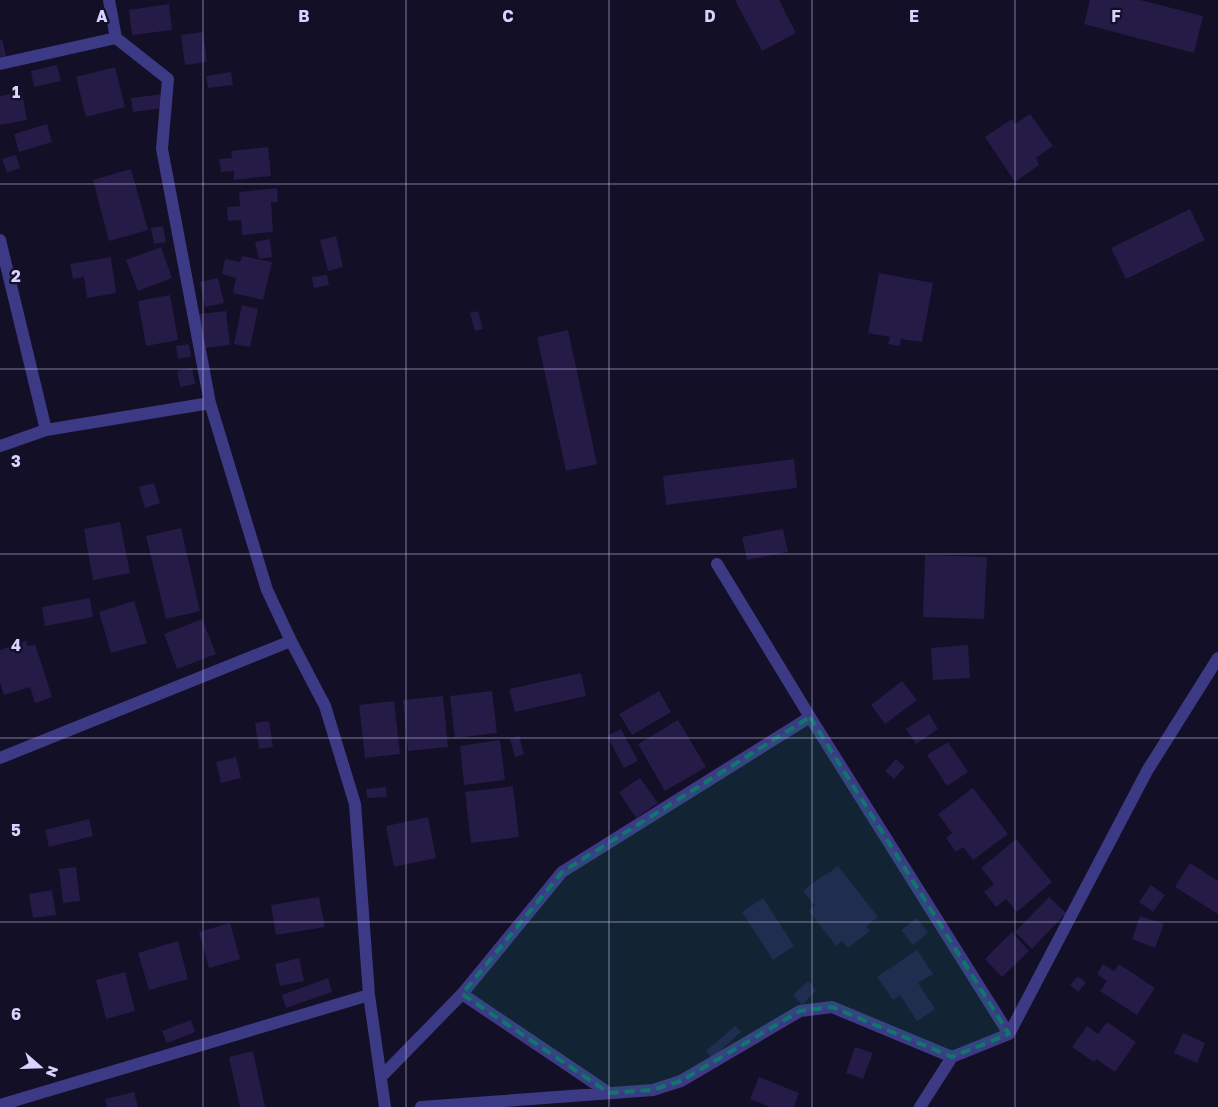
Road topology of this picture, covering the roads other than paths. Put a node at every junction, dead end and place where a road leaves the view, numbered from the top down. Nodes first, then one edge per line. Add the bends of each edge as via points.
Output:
1 (109, 0) edge
2 (116, 38) junction
3 (0, 64) edge
4 (0, 240) edge
5 (210, 403) junction
6 (46, 430) junction
7 (0, 446) edge
8 (717, 564) dead end
9 (290, 641) junction
10 (1218, 658) edge
11 (810, 717) junction
12 (0, 758) edge
13 (462, 994) junction
14 (369, 995) junction
15 (1009, 1034) junction
16 (952, 1057) junction
17 (381, 1077) junction
18 (609, 1093) junction
19 (0, 1105) edge
20 (385, 1107) edge
21 (421, 1107) edge
22 (920, 1107) edge

1 - 2 street
2 - 3 street
2 - 5 street via 168,79 162,149
4 - 6 street
5 - 6 street
5 - 9 street via 267,590
6 - 7 street
8 - 11 street
9 - 12 street
9 - 14 street via 325,706 355,804
10 - 15 street via 1147,771
11 - 13 street via 562,872
11 - 15 street
13 - 17 street
13 - 18 street
14 - 17 street
14 - 19 street
15 - 16 street
16 - 18 street via 832,1007 800,1011 681,1080 653,1090
16 - 22 street
17 - 20 street
18 - 21 street

